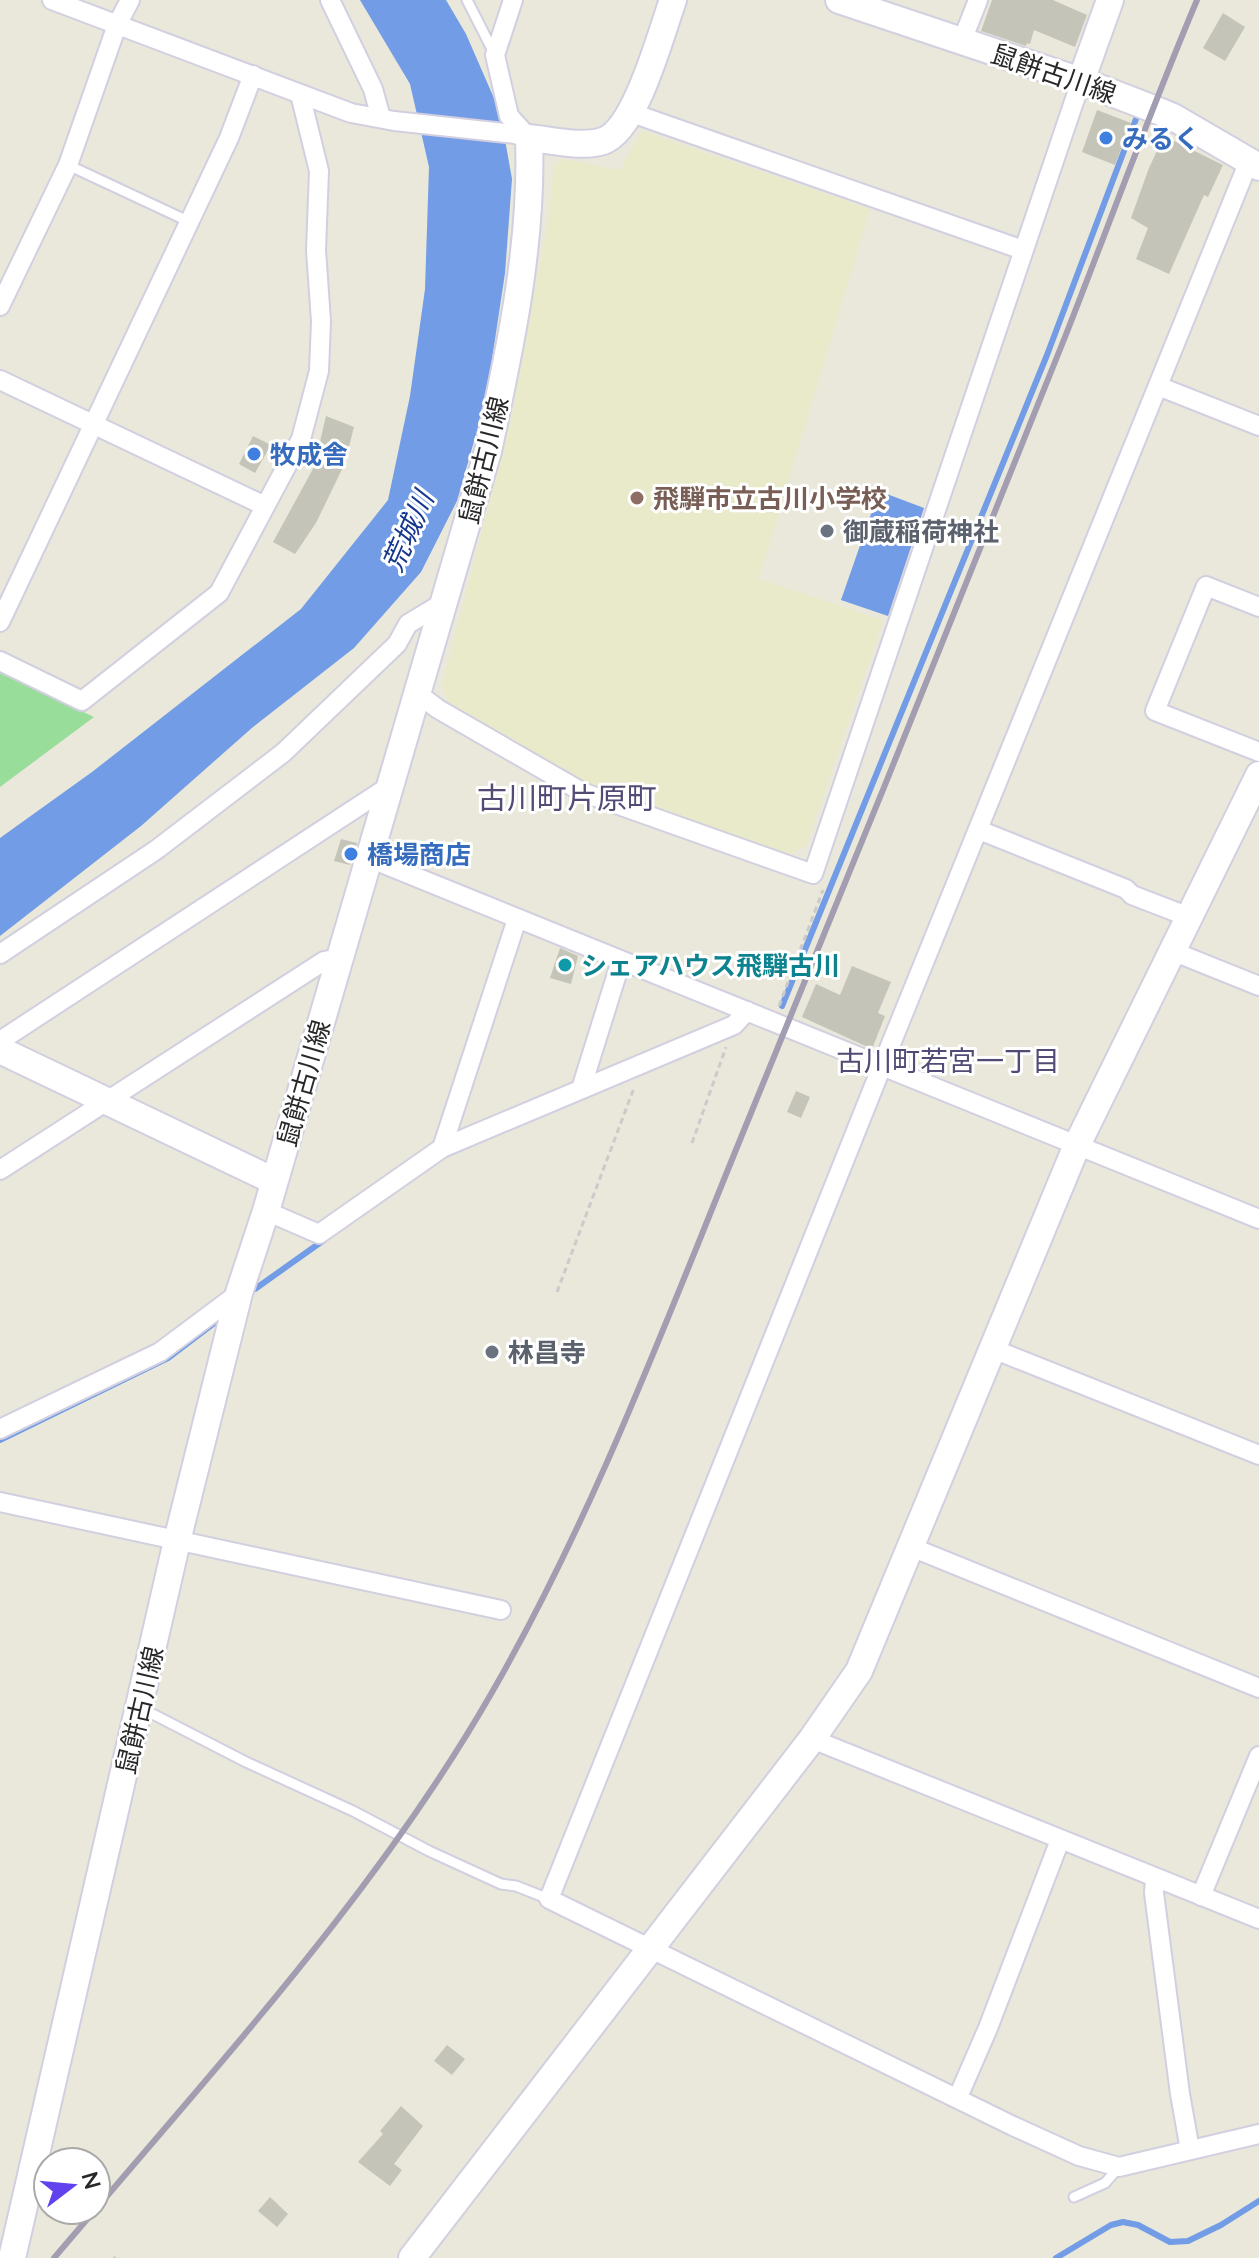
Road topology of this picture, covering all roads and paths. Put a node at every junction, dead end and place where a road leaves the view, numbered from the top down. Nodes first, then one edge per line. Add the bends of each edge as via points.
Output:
1 (52, 0) edge
2 (130, 0) edge
3 (330, 0) edge
4 (467, 0) edge
5 (513, 0) edge
6 (673, 0) edge
7 (978, 0) edge
8 (1110, 0) edge
9 (844, 1) edge
10 (117, 25) junction
11 (962, 41) junction
12 (495, 55) junction
13 (253, 75) junction
14 (1081, 81) junction
15 (300, 94) junction
16 (632, 113) junction
17 (387, 120) junction
18 (520, 136) junction
19 (1254, 164) edge
20 (68, 165) junction
21 (190, 222) junction
22 (1023, 250) junction
23 (0, 306) edge
24 (0, 380) edge
25 (1158, 386) junction
26 (94, 423) junction
27 (1259, 426) edge
28 (265, 506) junction
29 (441, 604) junction
30 (1259, 607) edge
31 (0, 622) edge
32 (0, 661) edge
33 (417, 693) junction
34 (1259, 752) edge
35 (1259, 775) edge
36 (388, 787) junction
37 (979, 830) junction
38 (369, 858) junction
39 (813, 874) junction
40 (1189, 917) junction
41 (517, 919) junction
42 (1172, 951) junction
43 (0, 954) edge
44 (339, 958) junction
45 (621, 961) junction
46 (1259, 986) edge
47 (741, 1018) junction
48 (773, 1021) junction
49 (0, 1041) edge
50 (0, 1050) edge
51 (644, 1062) junction
52 (882, 1066) junction
53 (581, 1089) junction
54 (105, 1102) junction
55 (692, 1143) dead end
56 (1077, 1145) junction
57 (442, 1148) junction
58 (0, 1170) edge
59 (274, 1181) junction
60 (266, 1211) junction
61 (1259, 1219) edge
62 (557, 1292) dead end
63 (239, 1293) junction
64 (993, 1349) junction
65 (0, 1429) edge
66 (1259, 1455) edge
67 (0, 1502) edge
68 (177, 1541) junction
69 (911, 1547) junction
70 (501, 1610) dead end
71 (1259, 1688) edge
72 (141, 1708) junction
73 (812, 1739) junction
74 (1259, 1756) edge
75 (1060, 1840) junction
76 (1155, 1878) junction
77 (1201, 1896) junction
78 (549, 1899) junction
79 (1259, 1919) edge
80 (652, 1947) junction
81 (958, 2097) junction
82 (1259, 2134) edge
83 (1190, 2150) junction
84 (1119, 2167) junction
85 (1074, 2197) dead end
86 (12, 2258) edge
87 (412, 2258) edge

1 - 10 street
2 - 10 street
3 - 17 street
4 - 12 lane
5 - 12 street
6 - 16 main road
7 - 11 street
8 - 14 main road
9 - 11 main road, 鼠餅古川線
10 - 13 street
10 - 20 street
11 - 14 main road, 鼠餅古川線
12 - 18 street via 509,116
13 - 15 street
13 - 21 street
14 - 19 main road, 鼠餅古川線 via 1173,117
14 - 22 street
15 - 17 street
15 - 28 street via 319,171 319,371 301,439
16 - 18 main road via 611,138 600,142
16 - 22 street
17 - 18 street
18 - 29 main road, 鼠餅古川線 via 531,175 511,344 488,451
19 - 25 street
20 - 21 lane
20 - 23 street
21 - 26 street
22 - 39 street
24 - 26 street
25 - 27 street
25 - 37 street
26 - 28 street
26 - 31 street
28 - 32 street via 219,593 82,701
29 - 33 main road, 鼠餅古川線
29 - 43 street via 408,624 397,644 283,753 156,850
30 - 34 street via 1206,586 1155,711
33 - 36 main road, 鼠餅古川線
33 - 39 street via 582,792
35 - 40 main road
36 - 38 main road, 鼠餅古川線
36 - 49 street
37 - 40 street
37 - 52 street
38 - 41 street
38 - 44 main road, 鼠餅古川線
39 - 48 path via 825,886
40 - 42 main road
41 - 45 street
41 - 57 street
42 - 46 street
42 - 56 main road
44 - 54 street via 324,961
44 - 59 main road, 鼠餅古川線
45 - 47 street
45 - 53 street
47 - 48 street
47 - 51 street
47 - 55 path
48 - 52 street
50 - 54 main road
51 - 53 street
51 - 62 path
52 - 56 street
52 - 78 street
53 - 57 street
54 - 58 street
54 - 59 main road
56 - 61 street
56 - 64 main road
57 - 60 street via 319,1234
59 - 60 main road, 鼠餅古川線
60 - 63 main road, 鼠餅古川線
63 - 65 street via 160,1352
63 - 68 main road, 鼠餅古川線
64 - 66 street
64 - 69 main road
67 - 68 street
68 - 70 street
68 - 72 main road, 鼠餅古川線
69 - 71 street
69 - 73 main road via 859,1671
72 - 78 lane via 429,1851
72 - 86 main road, 鼠餅古川線
73 - 75 street
73 - 80 main road
74 - 77 street
75 - 76 street
75 - 81 street
76 - 77 street
76 - 83 street
77 - 79 street
78 - 80 street
80 - 81 street
80 - 87 main road
81 - 84 street via 1079,2156
82 - 83 street
83 - 84 street
84 - 85 lane via 1105,2183

